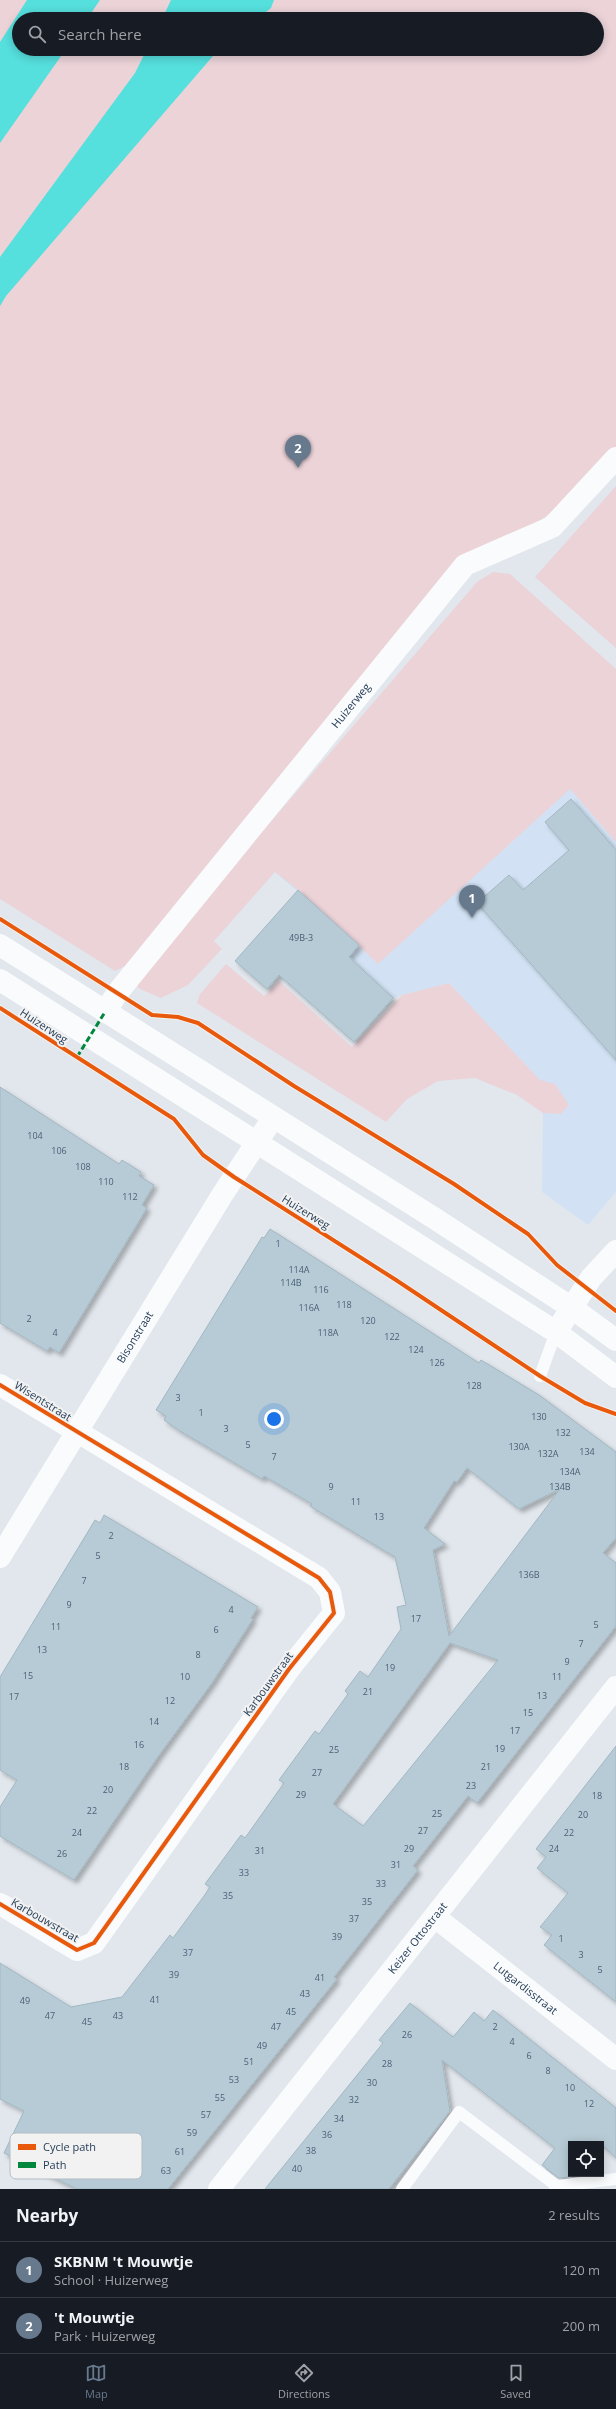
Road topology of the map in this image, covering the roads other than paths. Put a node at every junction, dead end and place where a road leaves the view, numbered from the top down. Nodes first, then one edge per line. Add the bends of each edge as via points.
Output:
1 (616, 458) edge
2 (0, 945) edge
3 (0, 980) edge
4 (105, 1012) junction
5 (273, 1118) junction
6 (257, 1142) junction
7 (616, 1251) edge
8 (572, 1308) junction
9 (556, 1332) junction
10 (616, 1340) edge
11 (540, 1376) dead end
12 (616, 1377) edge
13 (0, 1385) edge
14 (76, 1432) junction
15 (0, 1557) edge
16 (616, 1687) edge
17 (0, 1904) edge
18 (436, 1917) junction
19 (616, 2060) edge
20 (616, 2179) edge
21 (556, 2188) edge
22 (219, 2189) edge
23 (402, 2189) edge

1 - 4 street, Huizerweg via 552,527 465,564 118,992
2 - 4 street
3 - 6 street, Huizerweg
4 - 5 street
5 - 6 street, Bisonstraat
5 - 8 street
6 - 9 street, Huizerweg
6 - 14 street, Bisonstraat
7 - 8 street via 591,1278
8 - 9 street
8 - 10 street
9 - 11 lane
9 - 12 street, Huizerweg
13 - 14 street, Wisentstraat
14 - 15 street, Bisonstraat
14 - 17 street, Karbouwstraat via 319,1578 330,1592 334,1613 289,1669 94,1943 77,1950
16 - 18 street, Keizer Ottostraat
18 - 19 street, Lutgardisstraat
18 - 22 street, Keizer Ottostraat
20 - 21 lane
21 - 23 lane via 459,2112

